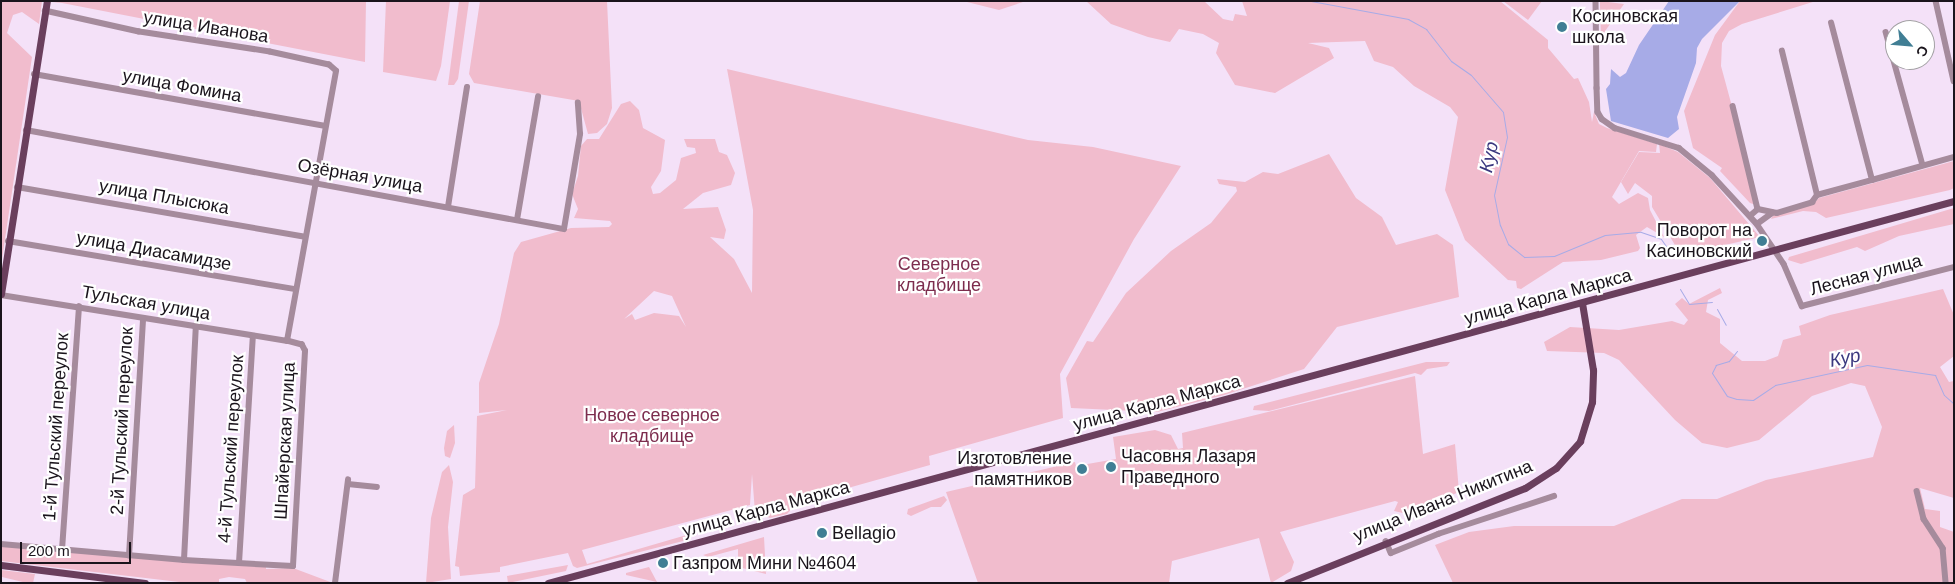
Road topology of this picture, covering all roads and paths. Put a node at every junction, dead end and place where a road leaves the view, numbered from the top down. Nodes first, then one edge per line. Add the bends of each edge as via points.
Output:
1 (46, 1) edge
2 (1596, 1) edge
3 (1936, 1) edge
4 (45, 10) junction
5 (1831, 23) dead end
6 (1782, 51) dead end
7 (333, 66) joint
8 (1896, 70) edge
9 (34, 74) junction
10 (1954, 81) edge
11 (467, 87) dead end
12 (538, 97) dead end
13 (578, 103) dead end
14 (1733, 106) dead end
15 (324, 126) junction
16 (26, 130) junction
17 (1954, 157) edge
18 (1923, 165) junction
19 (1872, 180) junction
20 (314, 184) junction
21 (17, 187) junction
22 (1817, 195) junction
23 (1954, 202) edge
24 (448, 207) junction
25 (1758, 209) junction
26 (1772, 213) junction
27 (1751, 215) junction
28 (517, 220) junction
29 (1757, 224) junction
30 (305, 236) junction
31 (8, 241) junction
32 (1773, 251) junction
33 (1954, 267) edge
34 (295, 289) junction
35 (1, 294) edge
36 (1582, 303) junction
37 (79, 307) junction
38 (142, 318) junction
39 (196, 326) junction
40 (252, 336) junction
41 (287, 342) junction
42 (378, 487) dead end
43 (1917, 491) dead end
44 (1554, 496) dead end
45 (1386, 541) junction
46 (1, 544) edge
47 (62, 550) junction
48 (129, 556) junction
49 (184, 560) junction
50 (239, 564) junction
51 (1, 565) edge
52 (1945, 576) junction
53 (1954, 578) edge
54 (147, 581) edge
55 (335, 583) edge
56 (548, 583) edge
57 (1287, 583) edge
58 (1946, 583) edge

1 - 4 main road
2 - 27 street via 1598,112 1608,125 1679,148 1712,175
3 - 10 street
4 - 7 street, улица Иванова via 139,32 270,52
4 - 9 main road
5 - 19 street
6 - 22 street
7 - 15 street, Шпайерская улица via 336,72
8 - 18 street
9 - 15 street, улица Фомина
9 - 16 main road
11 - 24 street
12 - 28 street
13 - 28 street, Озёрная улица via 580,134 564,229
14 - 25 street
15 - 20 street, Шпайерская улица
16 - 20 street, Озёрная улица
16 - 21 main road
17 - 18 street
18 - 19 street
19 - 22 street
20 - 24 street, Озёрная улица
20 - 30 street, Шпайерская улица
21 - 30 street, улица Плысюка
21 - 31 main road
22 - 26 street via 1812,202
23 - 32 main road, улица Карла Маркса
24 - 28 street, Озёрная улица
25 - 26 street
25 - 27 street
26 - 29 street
27 - 29 street
29 - 32 street
30 - 34 street, Шпайерская улица
31 - 34 street, улица Диасамидзе
31 - 35 main road
32 - 33 street, Лесная улица via 1784,264 1798,302 1806,306
32 - 36 main road, улица Карла Маркса
34 - 41 street, Шпайерская улица
35 - 37 street, Тульская улица
36 - 45 main road, улица Ивана Никитина via 1594,386 1586,427 1572,452 1556,468 1526,488
36 - 56 main road, улица Карла Маркса
37 - 38 street, Тульская улица
37 - 47 street, 1-й Тульский переулок
38 - 39 street, Тульская улица
38 - 48 street, 2-й Тульский переулок
39 - 40 street, Тульская улица
39 - 49 street
40 - 41 street, Тульская улица
40 - 50 street, 4-й Тульский переулок
41 - 50 street, Шпайерская улица via 299,344 305,351 293,566
42 - 55 street via 348,482
43 - 52 street via 1924,519 1944,548
44 - 45 street via 1391,553
45 - 57 main road, улица Ивана Никитина
46 - 47 street
47 - 48 street
48 - 49 street
49 - 50 street
51 - 54 main road
52 - 53 street
52 - 58 street

